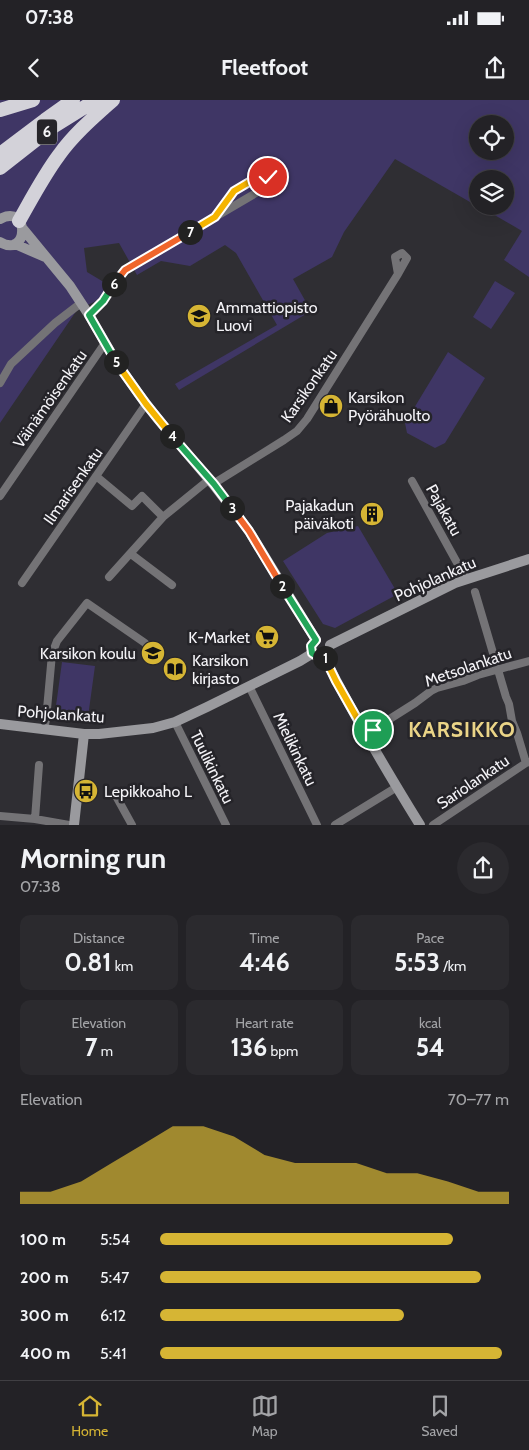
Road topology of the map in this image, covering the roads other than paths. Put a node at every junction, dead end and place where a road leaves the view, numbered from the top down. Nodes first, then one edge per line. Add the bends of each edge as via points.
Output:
1 (33, 100) edge
2 (74, 100) edge
3 (96, 100) edge
4 (113, 100) edge
5 (0, 110) edge
6 (0, 154) edge
7 (0, 168) edge
8 (215, 217) junction
9 (1, 218) edge
10 (21, 225) junction
11 (0, 242) edge
12 (15, 244) junction
13 (48, 259) junction
14 (398, 274) dead end
15 (81, 303) junction
16 (89, 315) junction
17 (105, 343) junction
18 (0, 384) edge
19 (146, 404) junction
20 (96, 476) junction
21 (412, 481) dead end
22 (210, 483) junction
23 (0, 496) edge
24 (163, 517) junction
25 (130, 554) junction
26 (529, 559) edge
27 (109, 577) dead end
28 (466, 579) junction
29 (22, 583) dead end
30 (172, 585) dead end
31 (475, 592) dead end
32 (316, 640) junction
33 (146, 643) dead end
34 (330, 645) junction
35 (312, 653) junction
36 (324, 657) junction
37 (529, 661) edge
38 (498, 670) junction
39 (249, 686) junction
40 (174, 722) junction
41 (0, 724) edge
42 (44, 728) junction
43 (84, 734) junction
44 (366, 734) junction
45 (527, 763) edge
46 (39, 765) dead end
47 (396, 787) junction
48 (116, 796) dead end
49 (0, 816) edge
50 (35, 819) junction
51 (70, 825) edge
52 (74, 825) edge
53 (132, 825) edge
54 (226, 825) edge
55 (317, 825) edge
56 (335, 825) edge
57 (420, 825) edge
58 (433, 825) edge

1 - 5 highway
2 - 6 highway, 6
3 - 7 highway, 6 via 51,128
4 - 10 highway via 86,123 60,154 40,183
8 - 8 street via 223,212 273,183 261,175 234,191
8 - 16 street via 125,270
9 - 10 street via 11,216
10 - 12 street via 22,238
10 - 13 street
11 - 12 street
12 - 13 street
13 - 15 street
14 - 22 street, Karsikonkatu via 297,431
15 - 16 street
15 - 18 street via 11,364
16 - 17 street
17 - 19 street
17 - 23 street, Väinämöisenkatu
19 - 20 street, Ilmarisenkatu
19 - 22 street
20 - 24 street via 132,506 142,496
20 - 29 street, Ilmarisenkatu
21 - 28 street, Pajakatu
22 - 24 street, Karsikonkatu
22 - 32 street via 249,531
24 - 25 street, Karsikonkatu
25 - 27 street, Karsikonkatu
25 - 30 street
26 - 28 street, Pohjolankatu
28 - 34 street, Pohjolankatu
31 - 38 street
32 - 34 street via 324,639
32 - 35 street via 311,646
33 - 42 street via 87,603 57,641 52,654
34 - 36 street
35 - 36 street
35 - 39 street, Pohjolankatu
36 - 44 street
37 - 38 street, Metsolankatu
38 - 44 street, Metsolankatu via 430,691
38 - 45 street
39 - 40 street, Pohjolankatu
39 - 55 street, Mielikinkatu
40 - 43 street, Pohjolankatu via 153,728
40 - 54 street, Tuulikinkatu
41 - 42 street, Pohjolankatu
42 - 43 street, Pohjolankatu
43 - 52 street
44 - 47 street
45 - 58 street, Sariolankatu
46 - 50 street
47 - 56 street
47 - 57 street
48 - 53 street
49 - 50 street
50 - 51 street

